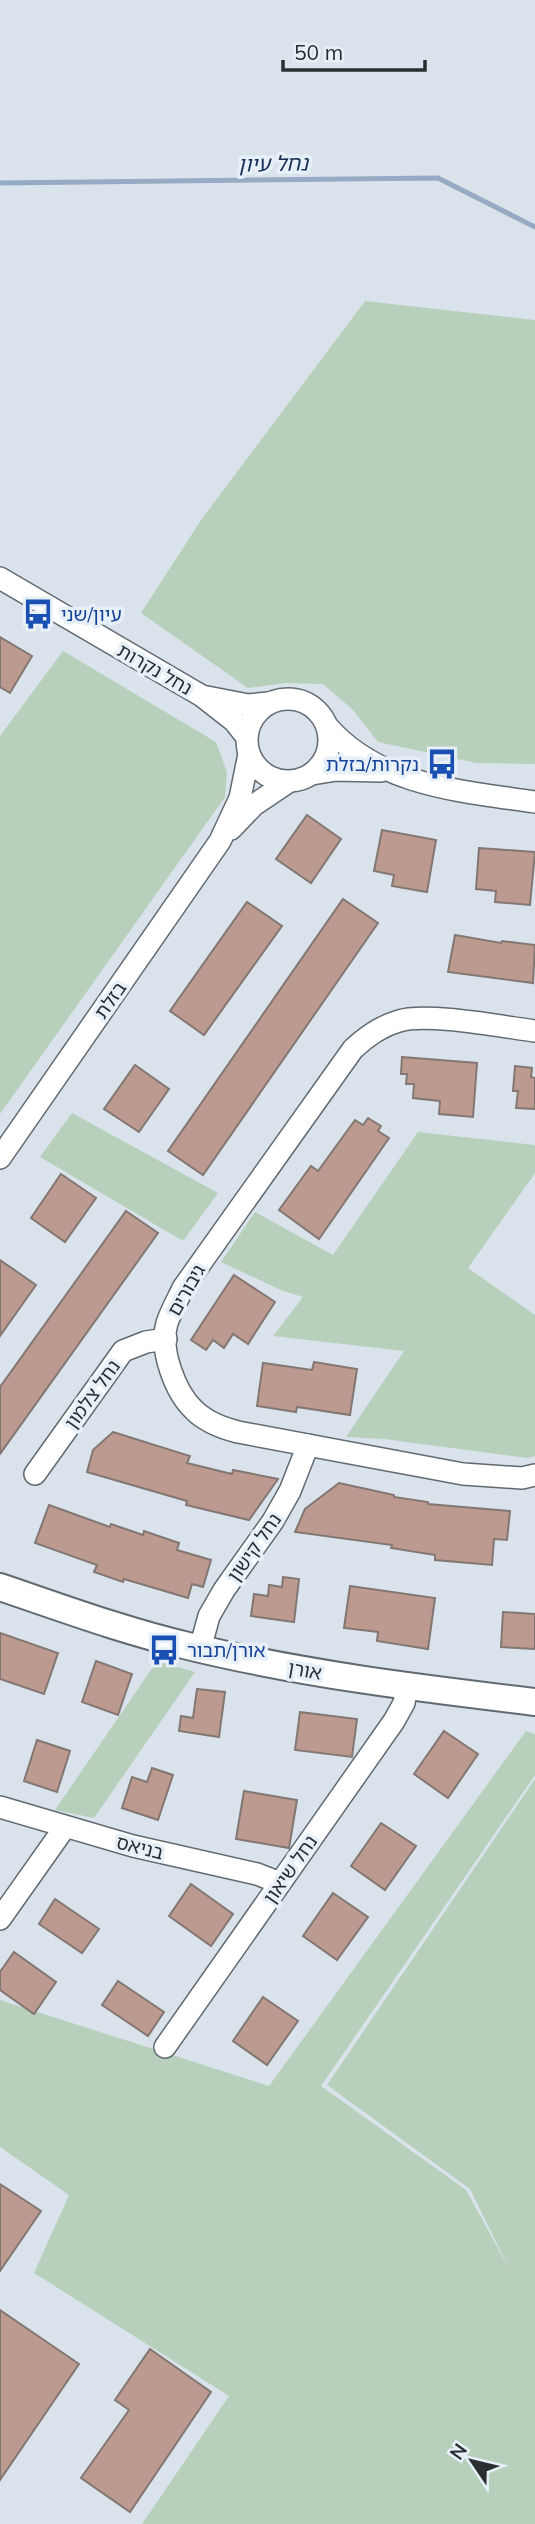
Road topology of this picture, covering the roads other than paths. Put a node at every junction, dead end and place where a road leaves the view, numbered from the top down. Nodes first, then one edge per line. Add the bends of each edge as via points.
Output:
1 (0, 578) edge
2 (202, 696) junction
3 (268, 704) junction
4 (327, 726) junction
5 (247, 745) junction
6 (386, 771) junction
7 (312, 774) junction
8 (288, 782) junction
9 (535, 802) edge
10 (220, 841) junction
11 (535, 1031) edge
12 (0, 1158) edge
13 (166, 1339) junction
14 (308, 1445) junction
15 (35, 1474) dead end
16 (535, 1475) edge
17 (0, 1587) edge
18 (200, 1649) junction
19 (407, 1686) junction
20 (535, 1702) edge
21 (0, 1807) edge
22 (65, 1827) junction
23 (280, 1883) junction
24 (0, 1919) edge
25 (164, 2047) dead end

1 - 2 street, נחל נקרות
2 - 3 street, נחל נקרות
2 - 5 street, נחל נקרות via 234,721
3 - 4 street via 296,699 309,704
3 - 5 street via 250,724
4 - 6 street via 345,745
4 - 7 street via 327,753
5 - 8 street via 259,771
5 - 10 street, בזלת via 240,798
6 - 7 street
6 - 9 street via 463,791
7 - 8 street
8 - 10 street, בזלת via 254,805
10 - 12 street, בזלת
11 - 13 street, גיבורים via 430,1018 401,1020 369,1034 353,1049 183,1288 166,1325
13 - 14 street, גיבורים via 166,1356 177,1387 194,1410 218,1426
13 - 15 street, נחל צלמון via 124,1351 115,1360
14 - 16 street, גיבורים via 463,1474
14 - 18 street, נחל קישון via 273,1521 209,1616
17 - 18 street, אורן
18 - 19 street, אורן
19 - 20 street, אורן
19 - 23 street, נחל שיאון via 394,1721
21 - 22 street, בניאס
22 - 23 street, בניאס
22 - 24 street
23 - 25 street, נחל שיאון

